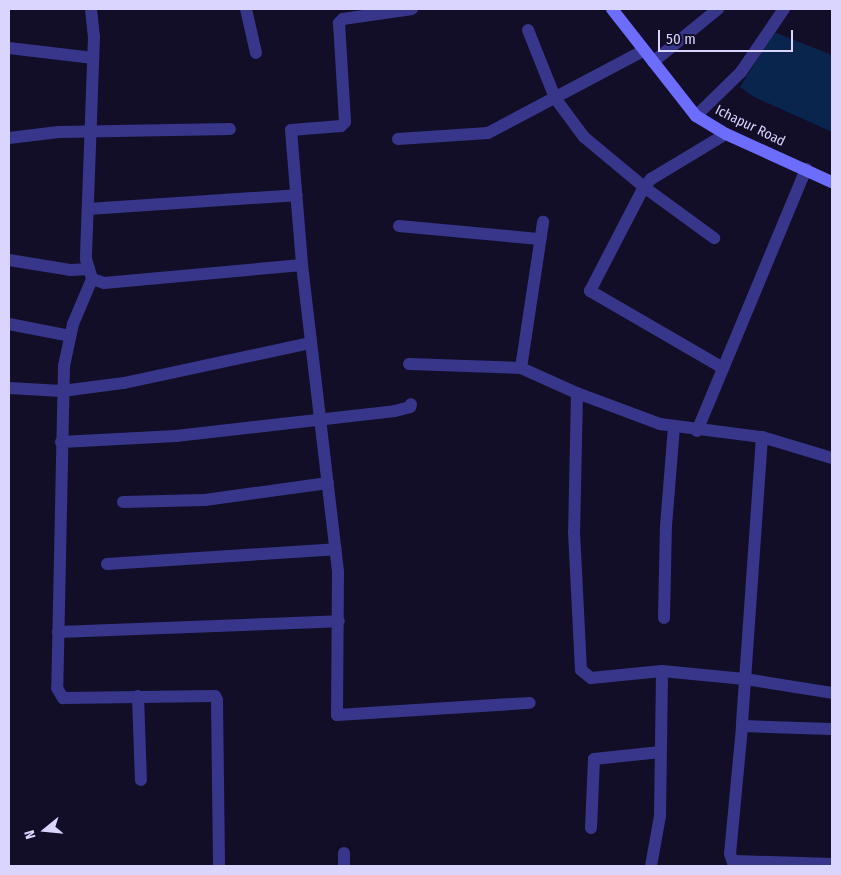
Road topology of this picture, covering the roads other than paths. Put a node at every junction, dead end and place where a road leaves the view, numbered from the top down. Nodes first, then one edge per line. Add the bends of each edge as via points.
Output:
1 (91, 9) edge
2 (246, 9) edge
3 (412, 9) edge
4 (612, 9) edge
5 (718, 9) edge
6 (784, 9) edge
7 (528, 30) dead end
8 (9, 48) edge
9 (643, 51) junction
10 (256, 53) dead end
11 (93, 58) junction
12 (653, 62) junction
13 (555, 98) junction
14 (696, 116) junction
15 (230, 129) dead end
16 (90, 133) junction
17 (726, 134) junction
18 (9, 138) edge
19 (398, 139) dead end
20 (806, 169) junction
21 (832, 182) edge
22 (644, 187) junction
23 (297, 195) junction
24 (88, 209) junction
25 (543, 222) dead end
26 (399, 226) dead end
27 (714, 238) dead end
28 (540, 239) junction
29 (9, 260) edge
30 (302, 265) junction
31 (91, 274) junction
32 (9, 324) edge
33 (70, 336) junction
34 (311, 343) junction
35 (409, 364) dead end
36 (521, 368) junction
37 (723, 368) junction
38 (9, 388) edge
39 (62, 391) junction
40 (577, 393) junction
41 (411, 404) dead end
42 (320, 418) junction
43 (674, 427) junction
44 (696, 431) junction
45 (762, 437) junction
46 (61, 442) junction
47 (832, 458) edge
48 (328, 484) junction
49 (123, 502) dead end
50 (336, 549) junction
51 (107, 564) dead end
52 (664, 618) dead end
53 (340, 620) junction
54 (58, 632) junction
55 (662, 671) junction
56 (745, 679) junction
57 (832, 693) edge
58 (138, 696) junction
59 (530, 703) dead end
60 (742, 726) junction
61 (830, 729) dead end
62 (661, 752) junction
63 (141, 780) dead end
64 (591, 828) dead end
65 (344, 853) dead end
66 (734, 864) edge
67 (832, 864) edge
68 (219, 866) edge
69 (344, 866) edge
70 (651, 866) edge

1 - 11 street
2 - 10 street
3 - 23 street via 343,19 339,23 346,122 342,126 291,130
4 - 9 street, Ichapur Road
5 - 12 street
6 - 14 street via 741,72
7 - 13 street
8 - 11 street
9 - 12 street, Ichapur Road
9 - 13 street
11 - 16 street
12 - 14 street, Ichapur Road
13 - 19 street via 488,133
13 - 22 street via 584,136
14 - 17 street, Ichapur Road
15 - 16 street
16 - 18 street via 58,132
16 - 24 street
17 - 20 street, Ichapur Road
17 - 22 street
20 - 21 street, Ichapur Road
20 - 37 street
22 - 27 street
22 - 37 street via 590,291
23 - 24 street
23 - 30 street
24 - 31 street via 86,259
25 - 28 street
26 - 28 street
28 - 36 street
29 - 31 street
30 - 31 street via 104,283
30 - 34 street
31 - 33 street
32 - 33 street
33 - 39 street
34 - 39 street via 124,384
34 - 42 street
35 - 36 street
36 - 40 street
37 - 44 street
38 - 39 street
39 - 46 street
40 - 43 street
40 - 55 street via 574,532 581,670 591,678
41 - 42 street via 410,408 395,411
42 - 46 street via 176,436
42 - 48 street
43 - 44 street
43 - 52 street via 666,526
44 - 45 street
45 - 47 street
45 - 56 street
46 - 54 street
48 - 49 street via 205,500
48 - 50 street
50 - 51 street
50 - 53 street
53 - 54 street
53 - 59 street via 337,715
54 - 58 street via 59,695 63,698
55 - 56 street
55 - 62 street
56 - 57 street
56 - 60 street
58 - 63 street
58 - 68 street via 210,694 217,700
60 - 61 street
60 - 66 street via 730,854
62 - 64 street via 594,759
62 - 70 street via 660,816
65 - 69 street
66 - 67 street

